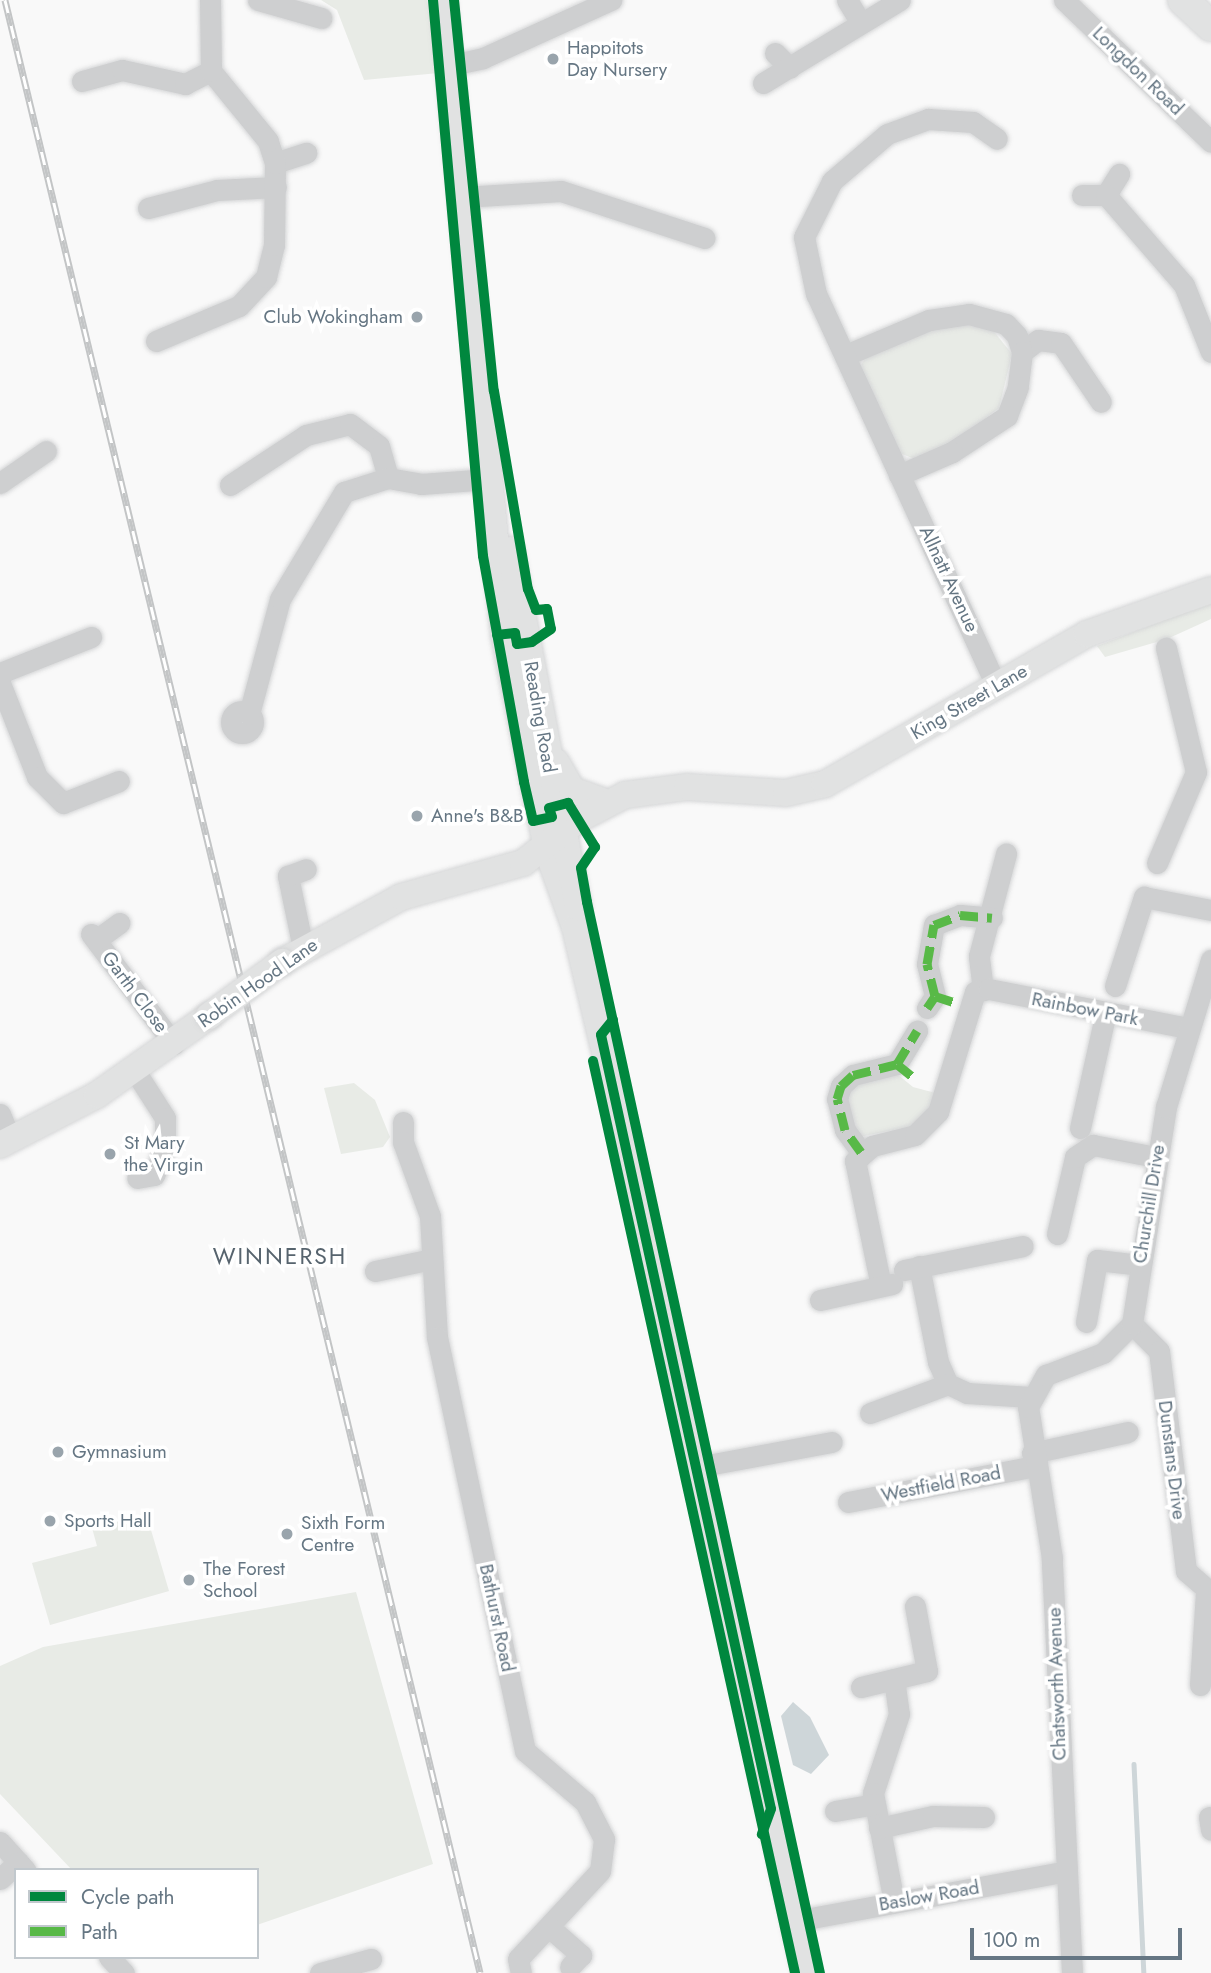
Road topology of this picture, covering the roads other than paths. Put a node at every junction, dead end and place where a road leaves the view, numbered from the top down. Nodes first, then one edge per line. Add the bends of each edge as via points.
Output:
1 (210, 0) edge
2 (258, 0) edge
3 (443, 0) edge
4 (611, 0) edge
5 (847, 0) edge
6 (900, 0) edge
7 (1064, 0) edge
8 (1183, 0) edge
9 (321, 18) dead end
10 (859, 20) junction
11 (1211, 26) edge
12 (451, 65) junction
13 (211, 71) junction
14 (82, 81) dead end
15 (763, 83) dead end
16 (997, 139) dead end
17 (1211, 142) edge
18 (306, 153) dead end
19 (275, 163) junction
20 (1119, 174) dead end
21 (276, 187) junction
22 (1082, 195) dead end
23 (1106, 195) junction
24 (470, 197) junction
25 (148, 208) dead end
26 (705, 239) dead end
27 (156, 341) dead end
28 (1022, 352) junction
29 (1211, 352) edge
30 (846, 355) junction
31 (1101, 402) dead end
32 (46, 451) dead end
33 (900, 475) junction
34 (388, 478) junction
35 (489, 479) junction
36 (0, 484) edge
37 (230, 485) dead end
38 (494, 509) junction
39 (1211, 590) edge
40 (91, 637) dead end
41 (1166, 648) dead end
42 (0, 673) edge
43 (0, 682) edge
44 (996, 685) junction
45 (249, 713) dead end
46 (545, 742) junction
47 (1203, 774) edge
48 (119, 781) dead end
49 (725, 790) junction
50 (608, 803) junction
51 (559, 842) junction
52 (1006, 854) dead end
53 (1157, 863) dead end
54 (306, 869) dead end
55 (504, 870) junction
56 (561, 901) junction
57 (1211, 910) edge
58 (992, 918) junction
59 (118, 923) dead end
60 (575, 927) junction
61 (293, 955) junction
62 (1211, 960) edge
63 (1115, 986) dead end
64 (983, 990) junction
65 (939, 1002) dead end
66 (1106, 1012) junction
67 (1188, 1028) junction
68 (917, 1031) dead end
69 (174, 1044) junction
70 (135, 1071) junction
71 (0, 1114) edge
72 (402, 1122) dead end
73 (1080, 1128) dead end
74 (5, 1143) edge
75 (861, 1152) junction
76 (1156, 1157) junction
77 (151, 1181) dead end
78 (1057, 1234) dead end
79 (1023, 1246) dead end
80 (432, 1259) junction
81 (1140, 1265) junction
82 (375, 1271) dead end
83 (900, 1276) junction
84 (820, 1300) dead end
85 (1086, 1322) dead end
86 (1132, 1324) junction
87 (948, 1384) junction
88 (1031, 1397) junction
89 (870, 1412) dead end
90 (1128, 1432) dead end
91 (832, 1442) dead end
92 (1033, 1460) junction
93 (697, 1467) junction
94 (848, 1502) dead end
95 (1209, 1593) edge
96 (915, 1606) dead end
97 (894, 1679) junction
98 (1200, 1685) dead end
99 (861, 1687) dead end
100 (874, 1804) junction
101 (835, 1811) dead end
102 (984, 1817) dead end
103 (879, 1828) junction
104 (0, 1842) edge
105 (22, 1866) edge
106 (1063, 1871) junction
107 (894, 1902) junction
108 (795, 1921) junction
109 (549, 1927) junction
110 (580, 1955) dead end
111 (111, 1959) edge
112 (371, 1959) dead end
113 (124, 1973) edge
114 (320, 1973) edge
115 (521, 1973) edge
116 (806, 1973) edge
117 (1072, 1973) edge

1 - 13 street
2 - 9 street
3 - 12 main road, Reading Road
4 - 12 street via 495,53
5 - 10 street
6 - 10 street
7 - 17 street, Longdon Road
8 - 11 highway
10 - 15 street via 782,61
12 - 24 main road, Reading Road
13 - 14 street via 185,84 122,70
13 - 19 street via 268,141
16 - 30 street, Allnatt Avenue via 975,118 928,119 887,134 832,181 804,237 807,270
18 - 19 street
19 - 21 street
20 - 23 street
21 - 25 street via 217,190
21 - 27 street via 266,277 239,306
22 - 23 street
23 - 29 street via 1184,285
24 - 26 street via 561,191 593,197
24 - 35 main road, Reading Road
28 - 30 street via 1006,324 969,314 929,320
28 - 31 street via 1038,340 1061,343
28 - 33 street via 1007,416 952,452
30 - 33 street, Allnatt Avenue
32 - 36 street
33 - 44 street, Allnatt Avenue
34 - 35 street via 421,484
34 - 37 street via 379,446 350,424 306,435
34 - 45 street via 344,492 286,584
35 - 38 main road, Reading Road
38 - 46 main road, Reading Road via 509,545
38 - 51 main road, Reading Road via 500,612
39 - 44 main road, King Street Lane via 1087,634
40 - 42 street
41 - 47 street
43 - 48 street via 37,777 63,803
44 - 49 main road, King Street Lane via 825,784 786,793
46 - 50 main road via 567,786
46 - 51 main road, Reading Road
47 - 53 street
49 - 50 main road, King Street Lane via 656,789
49 - 51 main road, King Street Lane via 632,811
50 - 51 main road, King Street Lane
51 - 55 main road, Robin Hood Lane
51 - 56 main road, Reading Road
51 - 60 main road, Reading Road via 578,901
52 - 58 street
54 - 61 street via 288,876
55 - 56 main road via 541,883
55 - 61 main road, Robin Hood Lane via 401,897
56 - 60 main road, Reading Road
57 - 63 street via 1144,897
58 - 64 street via 979,956
58 - 65 street via 960,915 934,925 927,964
59 - 69 street, Garth Close via 93,937
60 - 93 main road, Reading Road
61 - 69 main road, Robin Hood Lane, bridge
62 - 67 street, Churchill Drive
64 - 66 street, Rainbow Park
64 - 75 street via 966,1006 938,1112 926,1128
66 - 67 street, Rainbow Park
66 - 73 street
67 - 76 street, Churchill Drive
68 - 75 street via 905,1071 853,1075 841,1086 845,1130
69 - 70 main road, Robin Hood Lane
70 - 74 main road, Robin Hood Lane
70 - 77 street via 165,1118 165,1147
71 - 74 street
72 - 80 street, Bathurst Road via 430,1216
75 - 83 street via 855,1161 857,1181
76 - 78 street via 1093,1145 1075,1157
76 - 81 street, Churchill Drive
79 - 83 street
80 - 82 street
80 - 109 street, Bathurst Road via 437,1337 525,1751 585,1802 604,1839 600,1871
81 - 85 street via 1097,1260
81 - 86 street, Churchill Drive
83 - 84 street
83 - 87 street
86 - 88 street via 1103,1353 1046,1375
86 - 95 street, Dunstans Drive via 1158,1351 1186,1571
87 - 88 street via 967,1393
87 - 89 street
88 - 92 street, Chatsworth Avenue
90 - 92 street, Westfield Road
91 - 93 street
92 - 94 street, Westfield Road
92 - 106 street, Chatsworth Avenue via 1052,1558
93 - 108 main road, Reading Road
95 - 98 street
96 - 97 street via 927,1671
97 - 99 street
97 - 100 street via 900,1714 878,1770
100 - 101 street
100 - 103 street
102 - 103 street via 933,1816
103 - 107 street
104 - 105 street
106 - 107 street, Baslow Road
106 - 117 street, Chatsworth Avenue
107 - 108 street, Baslow Road
108 - 116 main road, Reading Road
109 - 110 street
109 - 115 street, Bathurst Road via 518,1959
111 - 113 street
112 - 114 street

